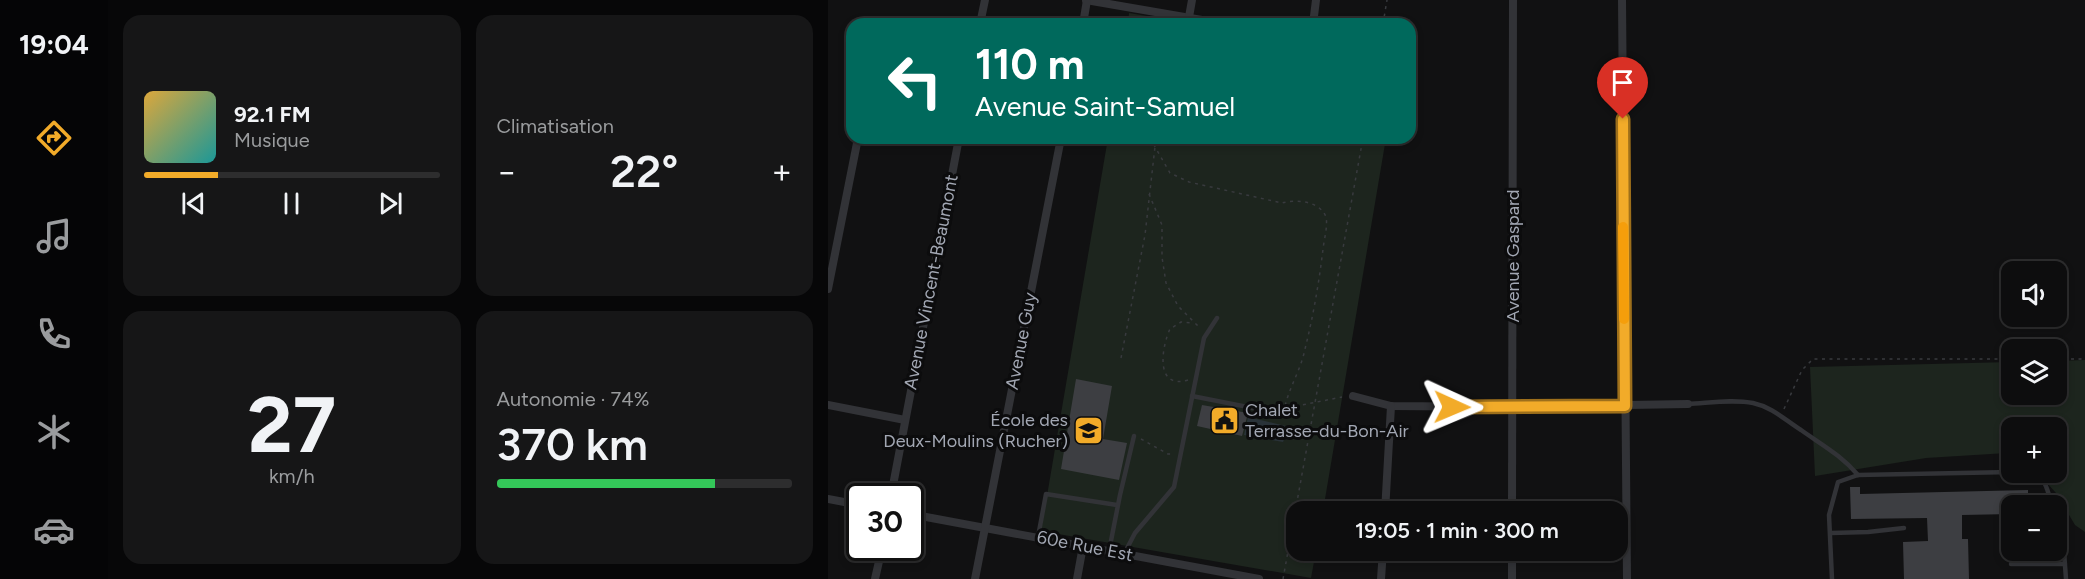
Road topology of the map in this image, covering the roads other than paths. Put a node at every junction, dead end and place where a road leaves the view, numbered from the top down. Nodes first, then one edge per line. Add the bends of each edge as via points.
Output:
1 (985, 0) edge
2 (1087, 0) edge
3 (1192, 0) edge
4 (1316, 0) edge
5 (1514, 0) edge
6 (1622, 0) edge
7 (1189, 17) junction
8 (981, 18) edge
9 (1084, 18) edge
10 (1194, 18) edge
11 (1314, 18) edge
12 (857, 144) edge
13 (957, 144) edge
14 (1059, 144) edge
15 (828, 289) edge
16 (1216, 318) dead end
17 (1192, 396) junction
18 (1353, 396) road end
19 (1688, 404) joint
20 (828, 405) edge
21 (1391, 406) junction
22 (1625, 406) junction
23 (1512, 407) junction
24 (1283, 414) road end
25 (905, 420) junction
26 (1134, 436) road end
27 (2001, 472) edge
28 (1858, 475) junction
29 (893, 483) edge
30 (828, 499) edge
31 (1386, 501) edge
32 (1512, 501) edge
33 (846, 502) edge
34 (1118, 505) junction
35 (924, 516) edge
36 (986, 527) junction
37 (1904, 528) dead end
38 (1831, 533) junction
39 (1038, 537) junction
40 (1083, 546) junction
41 (1109, 551) junction
42 (1124, 554) junction
43 (879, 561) edge
44 (1382, 561) edge
45 (1512, 561) edge
46 (2064, 561) edge
47 (2011, 564) dead end
48 (2065, 564) junction
49 (875, 579) edge
50 (975, 579) edge
51 (1077, 579) edge
52 (1259, 579) edge
53 (1381, 579) edge
54 (1512, 579) edge
55 (1626, 579) edge
56 (1832, 579) edge
57 (2066, 579) edge

1 - 8 street
2 - 7 street
2 - 9 street
3 - 7 street
4 - 11 street
5 - 23 street, Avenue Gaspard
6 - 22 street
7 - 10 street
12 - 15 street
13 - 25 street, Avenue Vincent-Beaumont
14 - 36 street, Avenue Guy
16 - 17 lane via 1206,332
17 - 24 lane
17 - 42 lane via 1174,487 1135,532
18 - 21 street
19 - 22 street
19 - 28 lane via 1753,403 1781,415 1832,449
20 - 25 street
21 - 23 street
21 - 31 street
22 - 23 street
22 - 55 street
23 - 32 street, Avenue Gaspard
25 - 29 street, Avenue Vincent-Beaumont
26 - 34 lane
27 - 28 lane
28 - 38 lane via 1838,482 1829,515
30 - 33 street
34 - 39 lane via 1046,494
34 - 41 lane
35 - 36 street, 60e Rue Est
36 - 39 street, 60e Rue Est
36 - 50 street, Avenue Guy
37 - 38 lane
38 - 56 lane
39 - 40 street, 60e Rue Est
40 - 41 street, 60e Rue Est
40 - 51 street
41 - 42 street, 60e Rue Est
42 - 52 street, 60e Rue Est
43 - 49 street
44 - 53 street
45 - 54 street
46 - 48 lane
47 - 48 lane
48 - 57 lane

